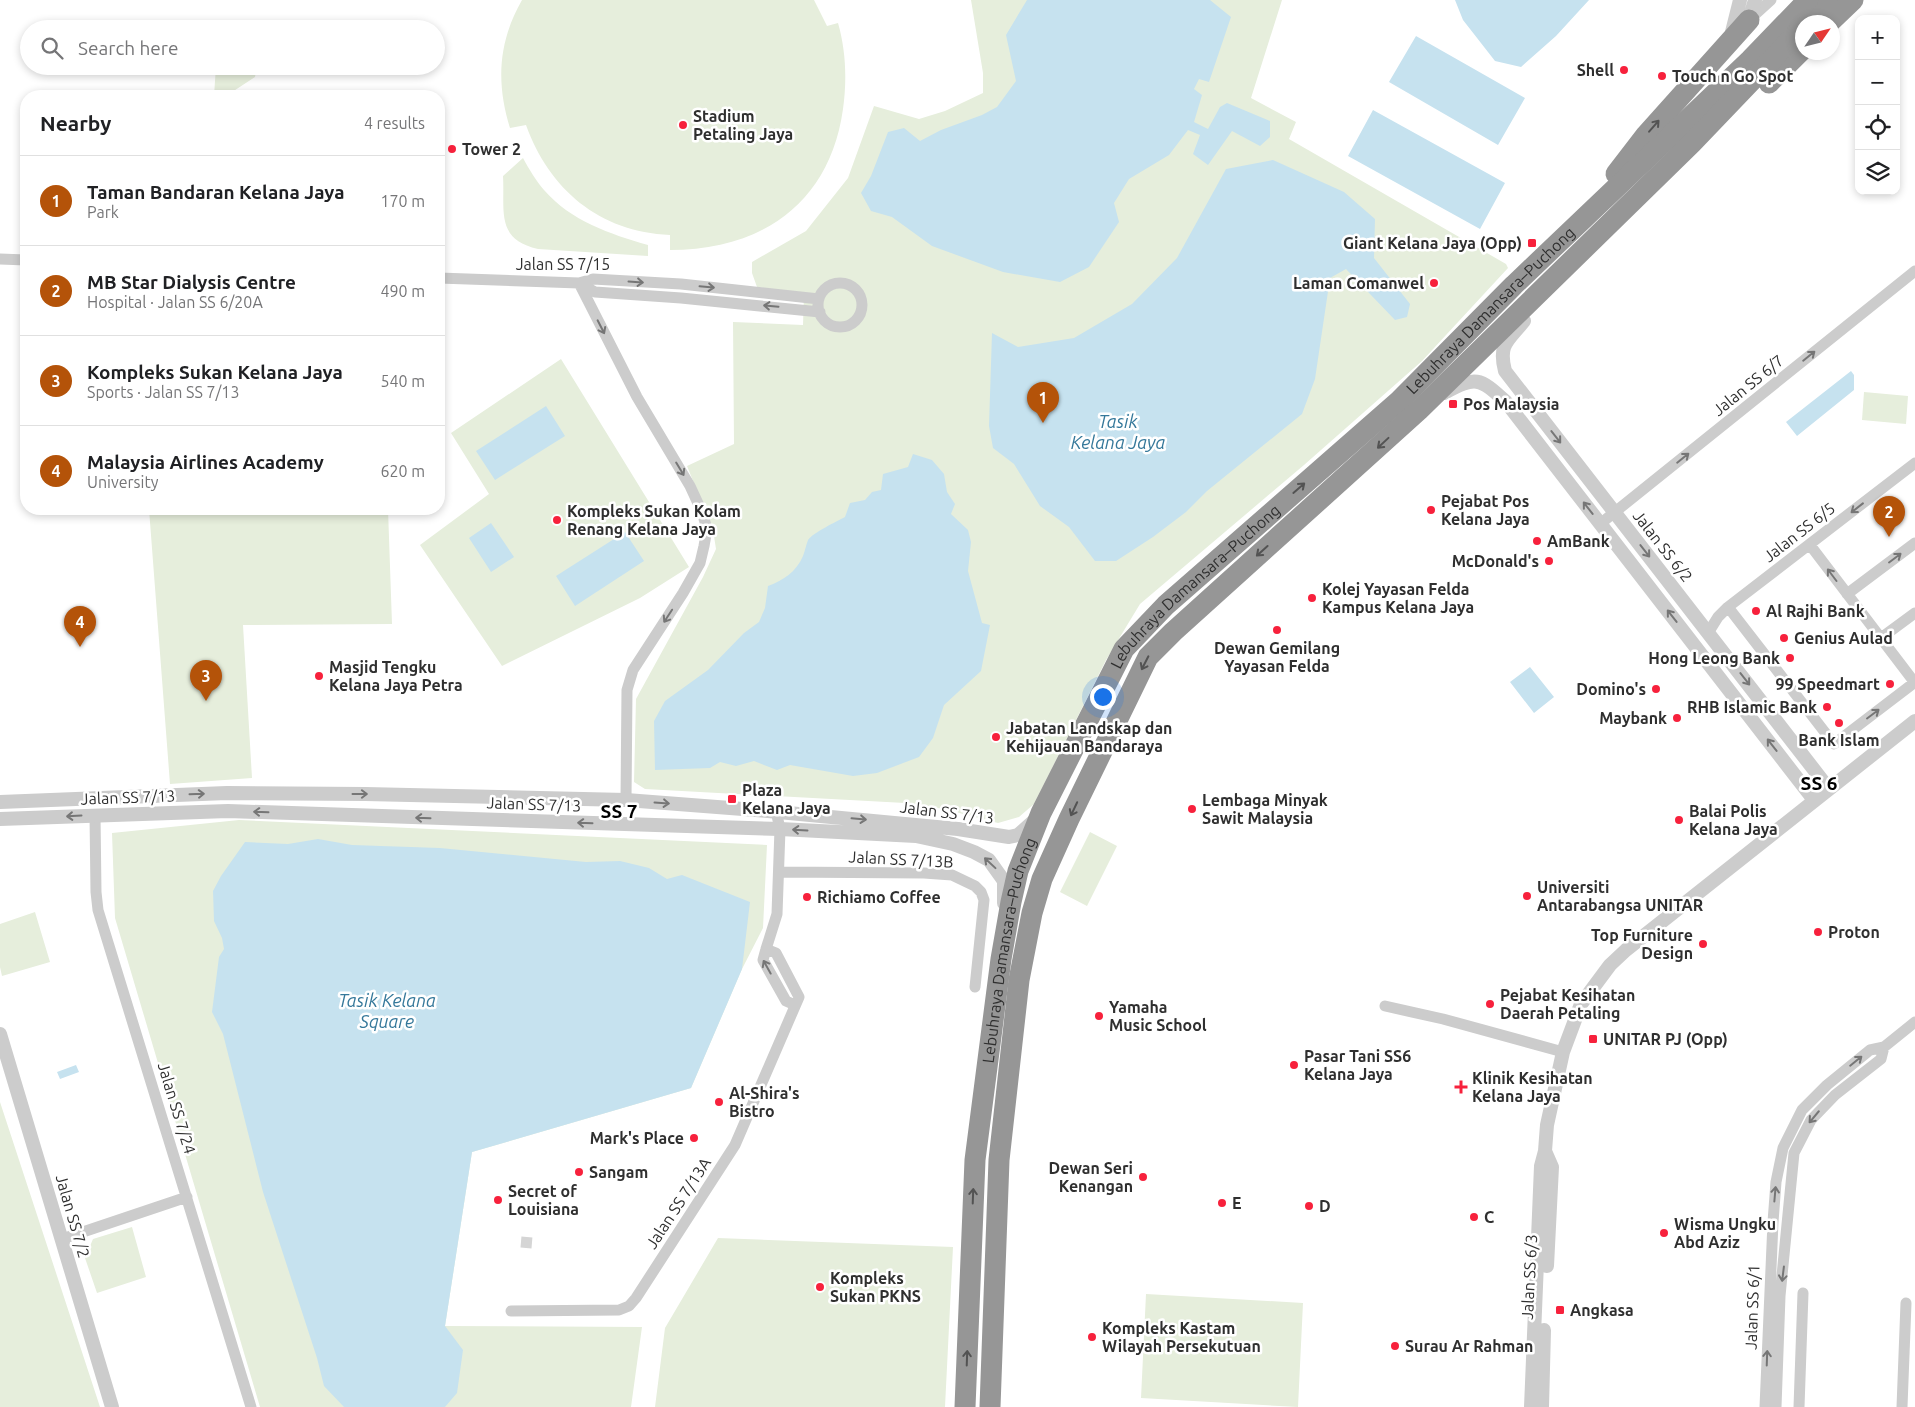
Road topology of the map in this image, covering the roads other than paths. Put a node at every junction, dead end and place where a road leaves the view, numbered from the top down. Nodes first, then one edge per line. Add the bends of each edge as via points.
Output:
1 (1740, 0) edge
2 (1771, 0) edge
3 (1792, 0) edge
4 (1808, 0) edge
5 (1829, 0) edge
6 (1853, 0) edge
7 (1752, 10) edge
8 (1815, 15) edge
9 (1837, 15) edge
10 (1795, 35) edge
11 (1729, 42) junction
12 (1795, 57) edge
13 (1627, 177) junction
14 (1569, 233) junction
15 (0, 259) edge
16 (20, 260) edge
17 (1915, 271) edge
18 (445, 278) edge
19 (579, 283) junction
20 (681, 284) junction
21 (681, 298) junction
22 (819, 299) junction
23 (820, 312) junction
24 (1524, 321) junction
25 (1444, 393) junction
26 (1419, 410) junction
27 (1913, 468) edge
28 (1615, 513) junction
29 (1600, 524) junction
30 (1915, 543) edge
31 (1810, 545) junction
32 (1847, 594) junction
33 (1728, 607) junction
34 (1915, 613) edge
35 (1708, 633) junction
36 (1881, 638) junction
37 (1915, 682) edge
38 (1915, 721) edge
39 (1829, 789) junction
40 (131, 798) junction
41 (626, 800) junction
42 (1814, 800) junction
43 (0, 802) edge
44 (776, 812) junction
45 (1041, 812) junction
46 (140, 813) junction
47 (95, 815) junction
48 (0, 819) edge
49 (780, 829) junction
50 (779, 872) junction
51 (1000, 959) junction
52 (975, 987) dead end
53 (1385, 1006) dead end
54 (1915, 1022) edge
55 (0, 1034) edge
56 (1884, 1047) junction
57 (1563, 1052) junction
58 (187, 1197) junction
59 (62, 1239) junction
60 (1803, 1293) dead end
61 (1906, 1302) dead end
62 (511, 1311) dead end
63 (1537, 1404) edge
64 (112, 1407) edge
65 (250, 1407) edge
66 (965, 1407) edge
67 (990, 1407) edge
68 (1765, 1407) edge
69 (1776, 1407) edge
70 (1799, 1407) edge
71 (1902, 1407) edge

1 - 11 street
2 - 7 street
3 - 13 highway
4 - 13 highway, Lebuhraya Damansara–Puchong
5 - 8 highway
6 - 9 highway
7 - 11 highway
10 - 26 highway, Lebuhraya Damansara–Puchong via 1692,142
14 -> 11 highway via 1646,135
12 - 24 highway
13 - 14 highway, Lebuhraya Damansara–Puchong
45 -> 14 highway, Lebuhraya Damansara–Puchong via 1124,649 1142,628 1398,401
15 - 16 street
28 -> 17 street, Jalan SS 6/7
18 - 19 street, Jalan SS 7/15
19 -> 20 street, Jalan SS 7/15 via 592,279
19 - 21 street via 595,292
19 -> 41 street via 637,397 690,486 706,529 700,563 633,670 627,690
20 - 21 street
20 -> 22 street, Jalan SS 7/15
23 -> 21 street
22 - 23 street
22 - 23 street via 832,285 846,284 857,292 862,305 858,318 846,326 831,325
24 - 25 highway
24 -> 28 street, Jalan SS 6/2 via 1503,347 1505,371
25 - 26 highway via 1430,407
29 -> 25 street via 1506,402 1493,390 1476,380
26 -> 67 highway, Lebuhraya Damansara–Puchong via 1152,652 1042,879 1019,980 999,1160
27 -> 31 street, Jalan SS 6/5
28 - 29 street, Jalan SS 6/7
28 -> 35 street, Jalan SS 6/2
42 -> 29 street
32 -> 30 street
32 -> 31 street
31 - 33 street, Jalan SS 6/5
32 - 36 street
33 - 35 street, Jalan SS 6/5
33 -> 37 street via 1834,744
34 - 36 street
35 -> 39 street, Jalan SS 6/2
36 - 37 street
38 - 39 street, Jalan SS 6/3
39 - 42 street, Jalan SS 6/3
40 -> 41 street, Jalan SS 7/13 via 365,794
40 - 43 street, Jalan SS 7/13
40 - 46 street
41 -> 44 street, Jalan SS 7/13
42 - 57 street, Jalan SS 6/3 via 1610,965 1581,1004
44 -> 45 street, Jalan SS 7/13 via 958,829 1009,837 1018,835
44 - 49 street, Jalan SS 7/13A
45 - 51 highway, Lebuhraya Damansara–Puchong via 1018,872
46 - 47 street, Jalan SS 7/13
49 -> 46 street, Jalan SS 7/13 via 228,811
47 -> 48 street, Jalan SS 7/13
47 - 58 street, Jalan SS 7/24 via 98,910
49 - 50 street, Jalan SS 7/13A
51 -> 49 street, Jalan SS 7/13 via 1004,881 995,866 983,856 953,844 916,836
50 - 52 street, Jalan SS 7/13B via 943,874 975,886 984,900
50 - 62 street, Jalan SS 7/13A via 777,914 763,960 786,1001 795,1005 735,1145 629,1306 619,1310
66 -> 51 highway, Lebuhraya Damansara–Puchong via 974,1160
53 - 57 street
54 - 56 street, Jalan SS 6/1
55 - 59 street, Jalan SS 7/2
68 -> 56 street, Jalan SS 6/1 via 1773,1222 1783,1148 1802,1110 1870,1050
56 -> 69 street, Jalan SS 6/1 via 1881,1058 1835,1095 1811,1120 1794,1153 1780,1296
57 - 63 street, Jalan SS 6/3 via 1547,1125 1545,1151 1552,1166
58 - 59 street
58 - 65 street, Jalan SS 7/24
59 - 64 street, Jalan SS 7/2
60 - 70 street
61 - 71 street

